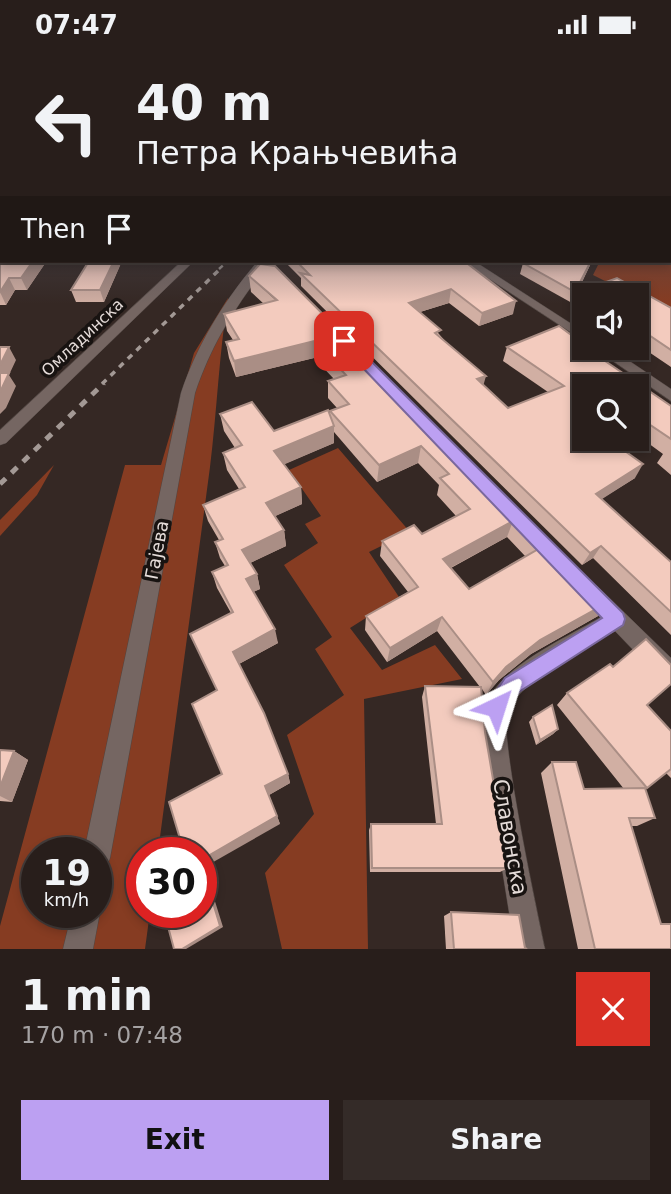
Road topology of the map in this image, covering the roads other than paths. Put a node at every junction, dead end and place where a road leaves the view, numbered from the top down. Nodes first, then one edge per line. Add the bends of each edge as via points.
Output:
1 (186, 263) edge
2 (474, 263) edge
3 (267, 265) edge
4 (572, 329) edge
5 (618, 360) edge
6 (671, 396) edge
7 (0, 439) edge
8 (577, 580) edge
9 (616, 619) junction
10 (671, 673) edge
11 (100, 837) edge
12 (83, 928) edge
13 (78, 949) edge
14 (530, 949) edge

1 - 7 street, Омладинска
2 - 4 street
3 - 11 street, Гајева via 207,338 188,393
5 - 6 street
8 - 9 street
9 - 10 street
9 - 14 street, Славонска via 512,685 496,707 492,732
12 - 13 street

